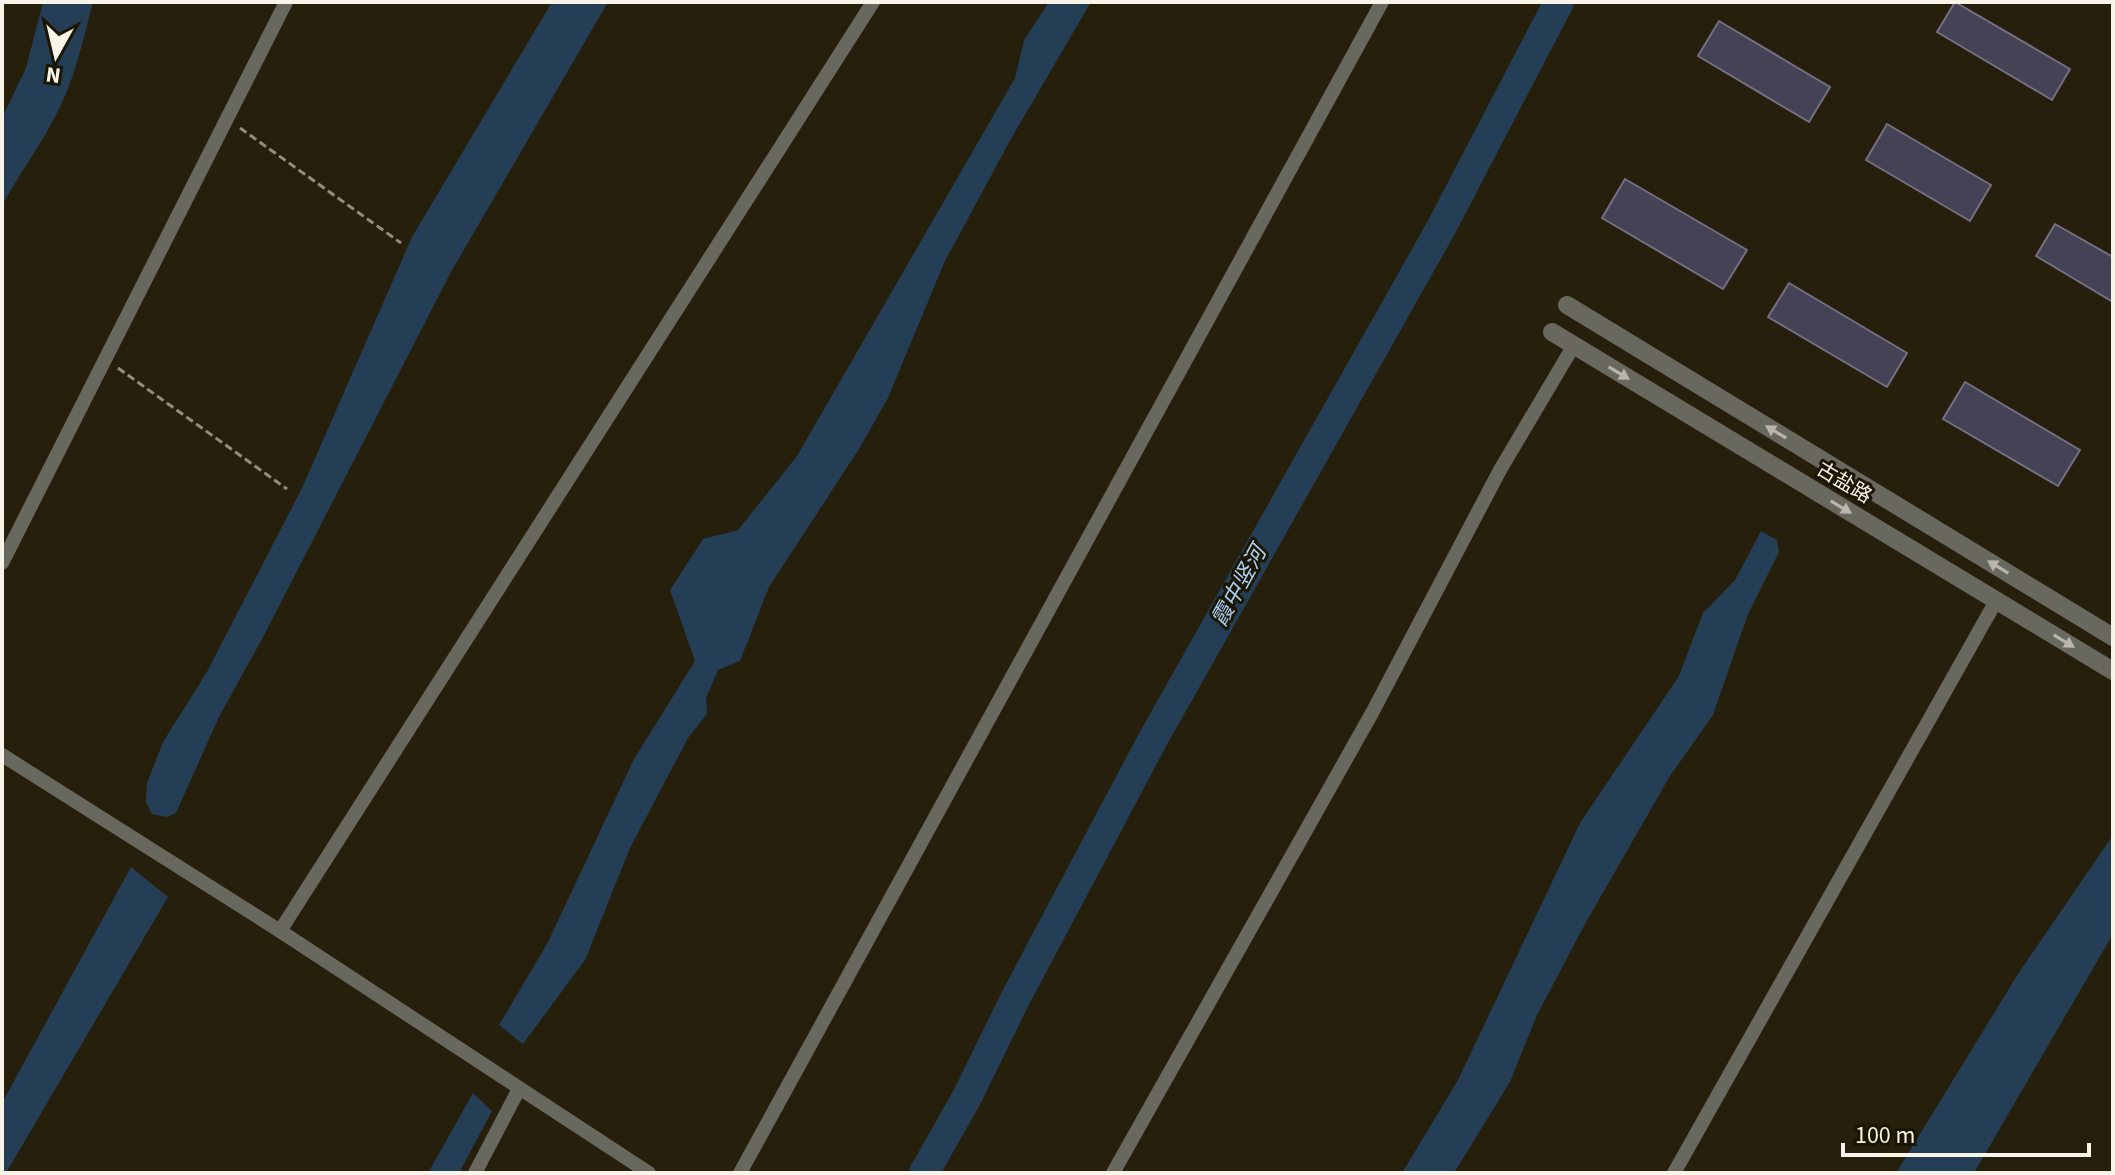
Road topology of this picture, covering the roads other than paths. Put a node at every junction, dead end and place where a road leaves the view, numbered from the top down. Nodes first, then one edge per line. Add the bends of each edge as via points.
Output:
1 (286, 2) edge
2 (873, 2) edge
3 (1382, 2) edge
4 (1567, 305) dead end
5 (1552, 332) dead end
6 (1574, 345) junction
7 (2, 563) edge
8 (1996, 601) junction
9 (2113, 637) edge
10 (2113, 671) edge
11 (2, 755) edge
12 (280, 931) junction
13 (519, 1089) junction
14 (475, 1173) edge
15 (649, 1173) edge
16 (740, 1173) edge
17 (1113, 1173) edge
18 (1674, 1173) edge

1 - 7 street
2 - 12 street
3 - 16 street
9 -> 4 street, 古盐路
5 - 6 street, 古盐路
6 -> 8 street, 古盐路
6 - 17 street
8 -> 10 street, 古盐路
8 - 18 street
11 - 12 street
12 - 13 street
13 - 14 street
13 - 15 street

